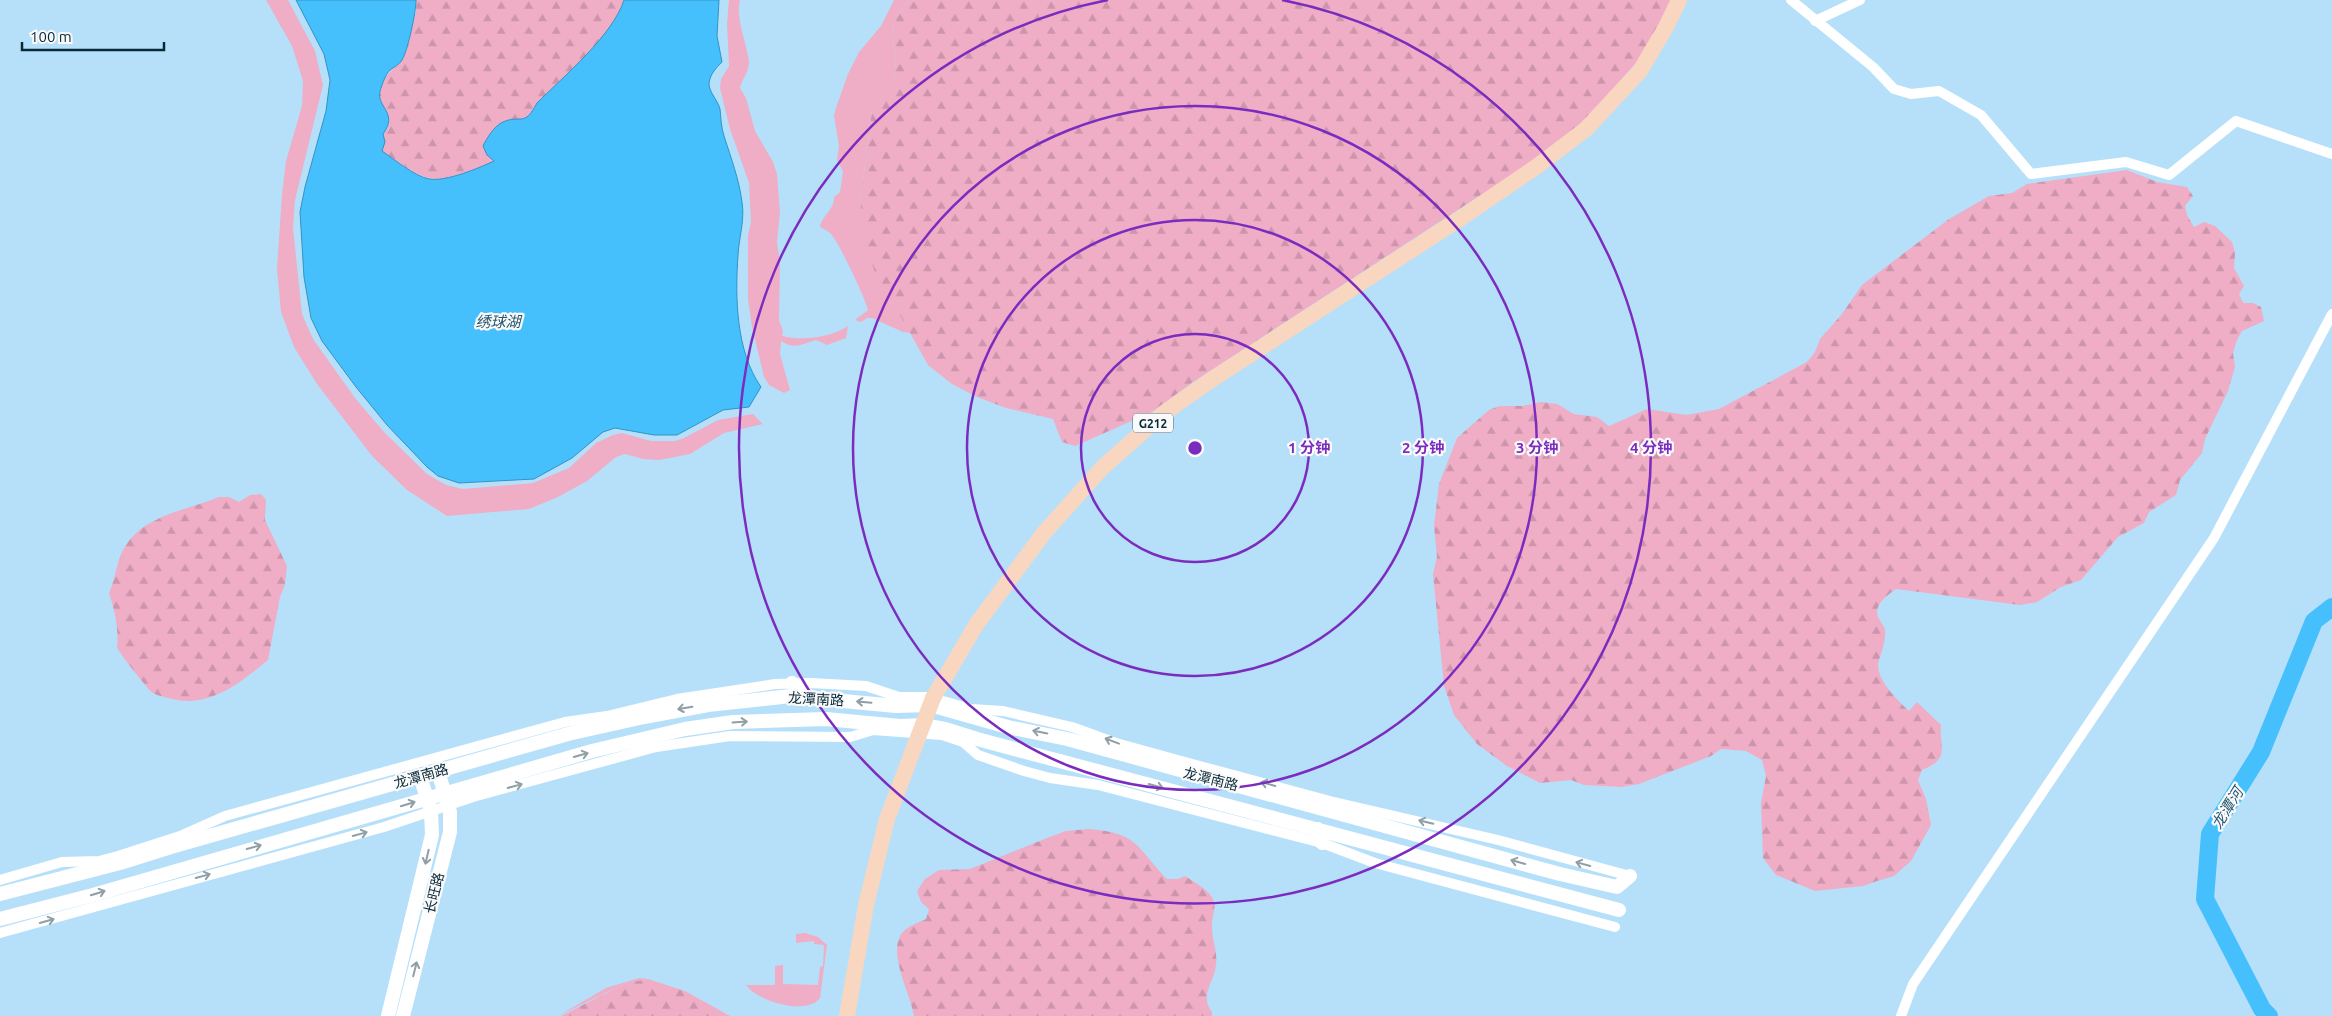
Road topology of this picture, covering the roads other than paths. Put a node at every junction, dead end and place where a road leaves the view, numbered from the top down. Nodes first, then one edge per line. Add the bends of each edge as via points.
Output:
1 (1679, 0) edge
2 (1791, 0) edge
3 (1860, 0) edge
4 (1815, 21) junction
5 (2332, 154) edge
6 (2332, 314) edge
7 (792, 683) junction
8 (810, 697) junction
9 (840, 699) junction
10 (931, 702) junction
11 (838, 720) junction
12 (1008, 727) junction
13 (921, 730) junction
14 (1004, 746) junction
15 (438, 771) junction
16 (420, 776) junction
17 (447, 799) junction
18 (429, 805) junction
19 (1318, 829) junction
20 (227, 830) junction
21 (1322, 843) junction
22 (233, 853) junction
23 (105, 863) junction
24 (1630, 876) joint
25 (62, 878) junction
26 (0, 880) edge
27 (0, 894) edge
28 (68, 901) junction
29 (1619, 910) dead end
30 (0, 919) edge
31 (1615, 927) dead end
32 (0, 933) edge
33 (388, 1016) edge
34 (403, 1016) edge
35 (847, 1016) edge
36 (1901, 1016) edge

1 - 10 highway, G212 via 1640,71 1586,129 1464,216 1208,382 1164,413 1103,467 1044,534 976,625
2 - 4 street
3 - 4 street
4 - 5 street via 1873,67 1894,89 1911,94 1939,91 1981,115 2031,174 2126,162 2169,175 2236,121
6 - 36 street via 2214,538 1914,984
7 - 8 main road
7 - 10 street via 866,686 899,697
7 - 23 street via 677,699 607,716 565,722 225,816
8 - 9 main road, 龙潭南路
8 -> 15 main road, 龙潭南路 via 750,700 678,710 568,734
10 -> 9 main road, 龙潭南路 via 896,706
9 - 11 main road
10 - 12 main road, 龙潭南路
10 - 13 highway, G212
24 -> 10 street via 1196,765 1116,743 1072,726 1003,711
11 - 13 main road, 龙潭南路
17 -> 11 main road, 龙潭南路 via 607,747 677,731 733,722
12 - 14 main road
24 -> 12 main road, 龙潭南路 via 1617,887 1560,874 1067,738
13 - 14 main road, 龙潭南路 via 945,729
17 -> 13 street via 683,742 730,736 850,737 873,730
13 - 21 street via 963,742 978,755 1038,775 1098,785
13 - 35 highway, G212 via 887,819 869,891
14 -> 19 main road, 龙潭南路
15 - 16 main road, 龙潭南路
15 - 17 main road, 长旺路
16 - 18 main road, 长旺路
16 - 20 main road, 龙潭南路
17 - 18 main road, 龙潭南路
34 -> 17 main road, 长旺路 via 450,832
22 -> 18 main road, 龙潭南路
32 -> 18 street via 384,827
18 -> 33 main road, 长旺路 via 432,836
19 - 21 main road
19 - 29 main road, 龙潭南路
20 - 22 main road
20 - 23 main road, 龙潭南路
21 - 31 street via 1375,864
28 -> 22 main road, 龙潭南路
23 - 25 main road, 龙潭南路
23 - 26 street via 62,862
25 - 27 main road, 龙潭南路
25 - 28 main road
28 - 30 main road, 龙潭南路

